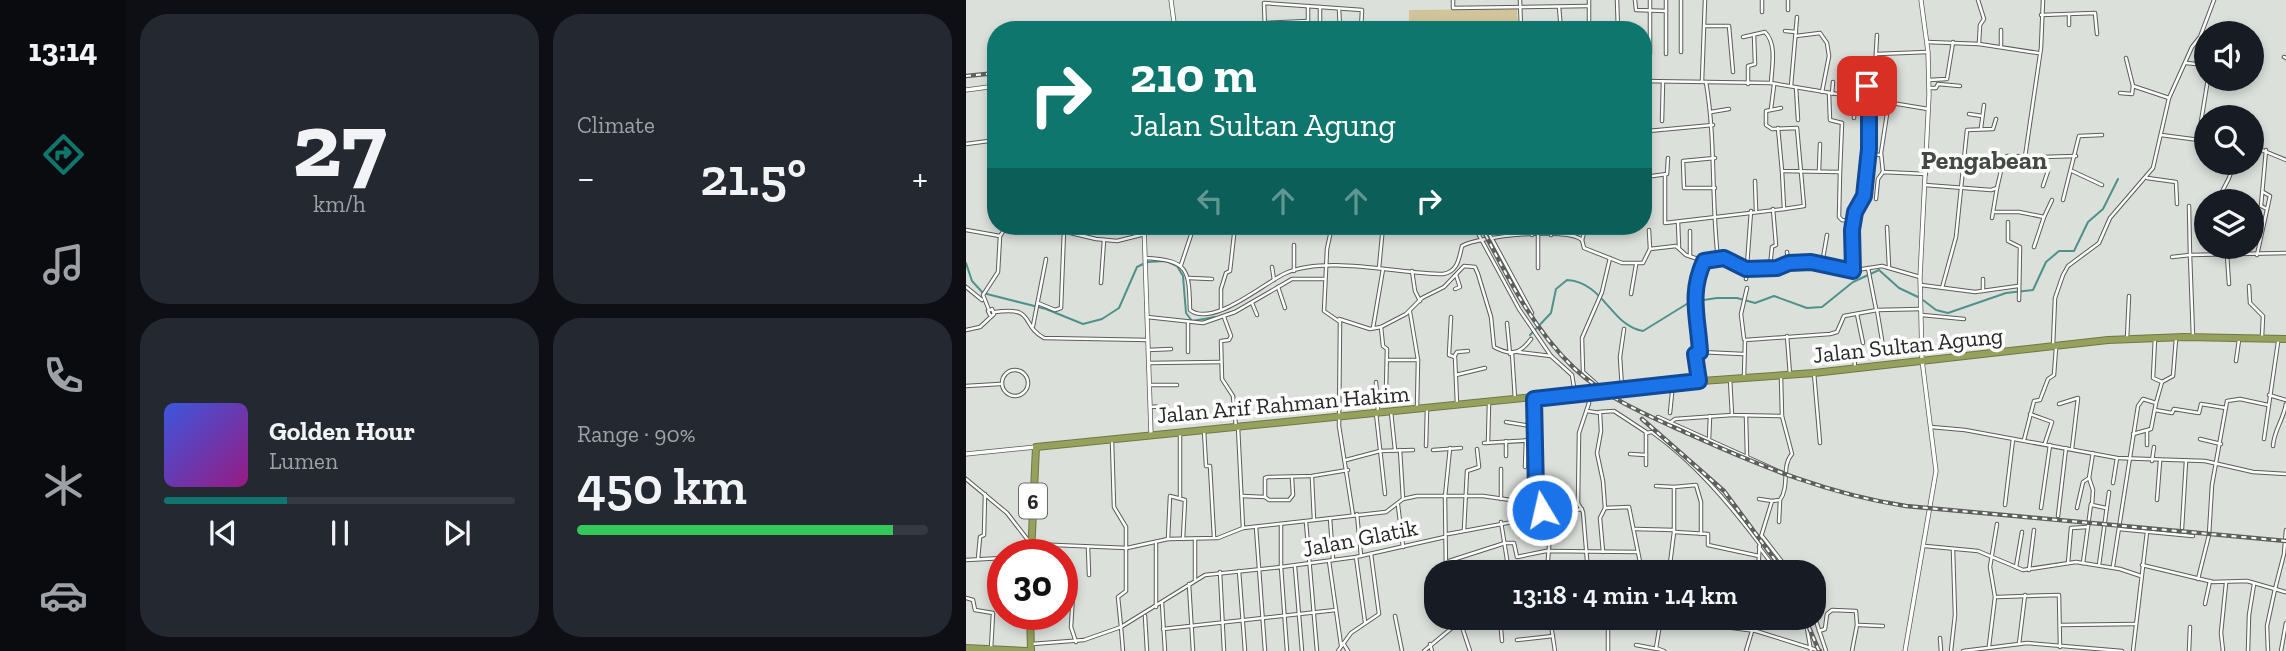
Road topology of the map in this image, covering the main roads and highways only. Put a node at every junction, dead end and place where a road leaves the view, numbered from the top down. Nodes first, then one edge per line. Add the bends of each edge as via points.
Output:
1 (1171, 0) edge
2 (1921, 0) edge
3 (1174, 21) edge
4 (987, 87) edge
5 (966, 90) edge
6 (1144, 235) edge
7 (2282, 339) edge
8 (1922, 360) junction
9 (1534, 399) joint
10 (1151, 434) junction
11 (1035, 447) junction
12 (966, 454) edge
13 (1031, 539) edge
14 (1029, 630) edge
15 (966, 648) edge
16 (1028, 649) edge
17 (1905, 651) edge

1 - 3 main road
2 - 8 main road via 1929,80 1920,277
4 - 5 main road
6 - 10 main road
7 - 8 highway, Jalan Sultan Agung via 2127,339
8 - 9 highway, Jalan Sultan Agung
8 - 17 main road via 1936,471
9 - 10 highway, Jalan Arif Rahman Hakim
10 - 11 highway, Jalan Arif Rahman Hakim
11 - 12 main road
11 - 13 highway, 6
14 - 16 highway
15 - 16 highway

